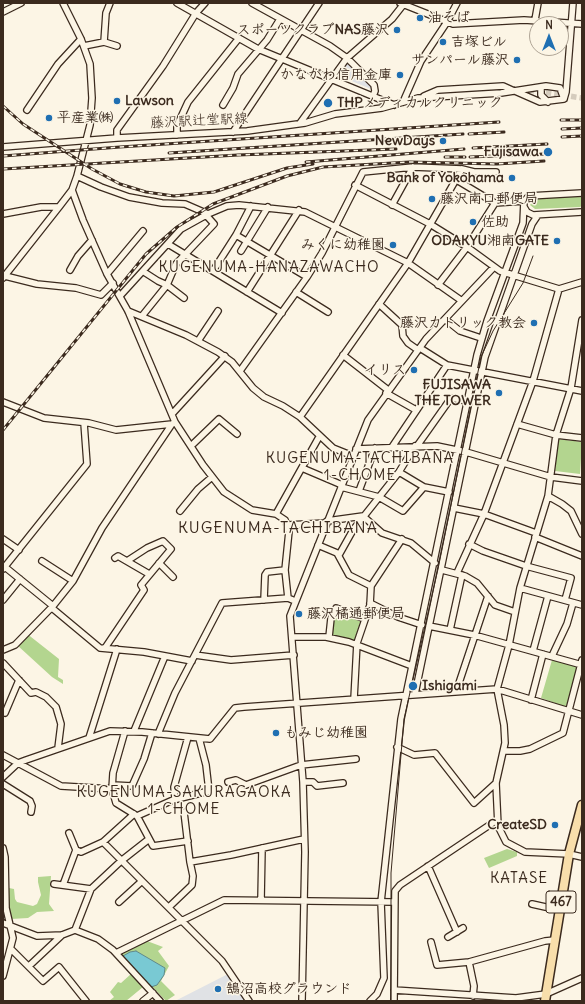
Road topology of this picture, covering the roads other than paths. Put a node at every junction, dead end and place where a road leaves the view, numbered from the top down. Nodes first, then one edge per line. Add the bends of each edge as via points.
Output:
1 (21, 3) edge
2 (63, 3) edge
3 (110, 3) edge
4 (177, 3) edge
5 (205, 3) edge
6 (252, 3) edge
7 (319, 3) edge
8 (457, 3) edge
9 (538, 3) edge
10 (573, 3) edge
11 (402, 4) edge
12 (3, 12) edge
13 (196, 13) junction
14 (536, 16) edge
15 (280, 19) junction
16 (529, 20) edge
17 (447, 22) junction
18 (569, 23) edge
19 (574, 24) junction
20 (582, 24) edge
21 (301, 30) junction
22 (239, 38) junction
23 (82, 39) junction
24 (104, 42) junction
25 (84, 46) junction
26 (117, 46) dead end
27 (258, 49) junction
28 (347, 58) junction
29 (281, 60) junction
30 (331, 79) junction
31 (541, 88) junction
32 (465, 91) tunnel mouth
33 (514, 91) junction
34 (430, 93) junction
35 (373, 96) junction
36 (422, 97) junction
37 (564, 99) junction
38 (403, 102) junction
39 (548, 102) junction
40 (223, 105) dead end
41 (395, 105) junction
42 (27, 110) dead end
43 (300, 123) junction
44 (233, 132) junction
45 (177, 135) junction
46 (117, 138) junction
47 (85, 141) junction
48 (3, 147) edge
49 (413, 166) junction
50 (462, 168) junction
51 (496, 172) dead end
52 (77, 176) junction
53 (456, 180) junction
54 (355, 185) junction
55 (72, 190) junction
56 (582, 193) edge
57 (495, 202) junction
58 (392, 204) junction
59 (524, 204) junction
60 (251, 206) junction
61 (59, 207) junction
62 (268, 207) junction
63 (299, 210) junction
64 (582, 212) edge
65 (3, 214) edge
66 (207, 215) junction
67 (538, 215) junction
68 (430, 224) junction
69 (334, 226) junction
70 (142, 231) dead end
71 (236, 235) junction
72 (92, 240) junction
73 (247, 242) junction
74 (168, 244) junction
75 (467, 247) junction
76 (241, 251) dead end
77 (186, 254) junction
78 (270, 256) junction
79 (408, 263) junction
80 (494, 267) junction
81 (70, 270) dead end
82 (213, 271) junction
83 (144, 272) junction
84 (505, 273) junction
85 (108, 274) junction
86 (513, 275) junction
87 (4, 277) edge
88 (307, 277) junction
89 (582, 282) edge
90 (113, 283) junction
91 (167, 285) junction
92 (438, 285) junction
93 (559, 289) junction
94 (247, 292) junction
95 (296, 292) junction
96 (119, 294) junction
97 (184, 298) dead end
98 (462, 301) junction
99 (379, 304) junction
100 (128, 311) junction
101 (218, 311) dead end
102 (328, 312) dead end
103 (282, 313) junction
104 (142, 316) junction
105 (445, 319) junction
106 (582, 320) edge
107 (581, 333) edge
108 (481, 338) junction
109 (198, 341) junction
110 (419, 349) junction
111 (343, 355) junction
112 (225, 356) junction
113 (579, 356) edge
114 (447, 365) junction
115 (473, 370) junction
116 (240, 371) junction
117 (482, 371) junction
118 (533, 381) junction
119 (571, 388) junction
120 (387, 391) junction
121 (582, 392) edge
122 (467, 401) junction
123 (3, 402) edge
124 (416, 410) junction
125 (172, 414) junction
126 (300, 417) junction
127 (84, 423) junction
128 (173, 423) junction
129 (517, 424) junction
130 (237, 434) dead end
131 (556, 435) junction
132 (319, 437) junction
133 (582, 438) edge
134 (190, 446) junction
135 (416, 446) junction
136 (392, 447) junction
137 (375, 448) junction
138 (356, 449) junction
139 (458, 450) junction
140 (466, 452) junction
141 (353, 456) junction
142 (502, 463) junction
143 (302, 468) junction
144 (399, 472) junction
145 (212, 477) junction
146 (551, 478) junction
147 (582, 481) edge
148 (341, 486) junction
149 (424, 487) junction
150 (359, 491) junction
151 (449, 492) junction
152 (548, 496) junction
153 (379, 497) junction
154 (454, 508) junction
155 (180, 511) dead end
156 (276, 514) junction
157 (484, 514) junction
158 (363, 516) junction
159 (327, 522) junction
160 (580, 522) edge
161 (287, 525) junction
162 (582, 534) edge
163 (535, 535) junction
164 (3, 538) edge
165 (402, 539) junction
166 (469, 544) junction
167 (318, 545) junction
168 (18, 550) junction
169 (339, 555) junction
170 (582, 556) edge
171 (115, 558) dead end
172 (42, 561) dead end
173 (127, 561) junction
174 (159, 563) junction
175 (435, 563) junction
176 (526, 566) junction
177 (4, 568) edge
178 (285, 570) junction
179 (442, 570) junction
180 (149, 574) junction
181 (460, 574) junction
182 (173, 577) dead end
183 (20, 579) junction
184 (73, 581) junction
185 (371, 586) junction
186 (520, 588) junction
187 (488, 596) junction
188 (548, 596) junction
189 (288, 598) junction
190 (3, 600) edge
191 (264, 600) junction
192 (565, 600) junction
193 (295, 601) junction
194 (370, 602) junction
195 (573, 602) junction
196 (582, 605) edge
197 (52, 607) junction
198 (515, 612) junction
199 (365, 619) junction
200 (422, 625) junction
201 (430, 626) junction
202 (450, 630) junction
203 (474, 635) junction
204 (292, 637) junction
205 (329, 638) junction
206 (357, 643) junction
207 (509, 645) junction
208 (105, 648) junction
209 (117, 649) junction
210 (3, 650) edge
211 (533, 651) junction
212 (544, 654) junction
213 (195, 655) junction
214 (166, 656) junction
215 (294, 656) junction
216 (552, 656) junction
217 (192, 661) junction
218 (3, 662) edge
219 (582, 663) edge
220 (412, 666) junction
221 (19, 680) junction
222 (498, 688) junction
223 (456, 692) junction
224 (415, 694) junction
225 (406, 695) junction
226 (354, 699) junction
227 (531, 700) junction
228 (298, 702) junction
229 (568, 711) junction
230 (3, 712) edge
231 (582, 715) edge
232 (125, 731) junction
233 (134, 731) junction
234 (155, 733) junction
235 (188, 737) junction
236 (88, 738) junction
237 (199, 738) junction
238 (397, 747) junction
239 (58, 748) junction
240 (504, 751) junction
241 (3, 755) edge
242 (356, 759) dead end
243 (18, 763) junction
244 (301, 765) junction
245 (3, 777) edge
246 (228, 782) dead end
247 (303, 782) junction
248 (343, 783) dead end
249 (496, 783) junction
250 (3, 784) edge
251 (112, 787) junction
252 (175, 799) junction
253 (582, 804) edge
254 (31, 812) dead end
255 (184, 812) dead end
256 (136, 815) junction
257 (497, 820) junction
258 (69, 833) dead end
259 (149, 839) junction
260 (304, 839) junction
261 (188, 841) junction
262 (103, 842) junction
263 (3, 848) edge
264 (262, 848) junction
265 (76, 850) junction
266 (569, 854) junction
267 (582, 857) edge
268 (121, 861) junction
269 (190, 862) junction
270 (428, 866) junction
271 (142, 881) junction
272 (54, 884) dead end
273 (63, 885) junction
274 (91, 889) junction
275 (261, 900) junction
276 (304, 901) junction
277 (119, 902) dead end
278 (381, 902) junction
279 (393, 902) junction
280 (532, 904) dead end
281 (169, 907) junction
282 (559, 910) junction
283 (182, 919) junction
284 (3, 923) edge
285 (11, 926) junction
286 (463, 928) dead end
287 (75, 930) junction
288 (457, 932) junction
289 (62, 935) junction
290 (448, 937) dead end
291 (555, 940) junction
292 (431, 942) dead end
293 (11, 949) junction
294 (116, 953) junction
295 (469, 962) junction
296 (29, 966) junction
297 (3, 976) edge
298 (582, 978) edge
299 (394, 990) junction
300 (153, 993) junction
301 (81, 995) junction
302 (473, 996) junction
303 (545, 998) edge
304 (77, 1001) edge
305 (86, 1001) edge
306 (143, 1001) edge
307 (160, 1001) edge
308 (249, 1001) edge
309 (302, 1001) edge
310 (370, 1001) edge
311 (394, 1001) edge

1 - 12 street
2 - 23 street
3 - 24 street via 106,13
4 - 13 street
5 - 13 street
6 - 15 street
7 - 21 street
8 - 17 street
9 - 14 street
10 - 19 street
11 - 17 street
11 - 28 street via 392,19
13 - 22 street
13 - 46 street via 163,66 117,130
15 - 21 street
15 - 27 street
16 - 17 street via 455,24
17 - 38 street via 421,61
18 - 19 street
19 - 20 street
19 - 37 street
21 - 28 street
21 - 29 street
22 - 27 street
22 - 45 street via 188,102 177,126
23 - 25 street
23 - 42 street via 58,64
24 - 25 street
24 - 26 street
25 - 47 street via 90,64 92,98 90,125
27 - 29 street
27 - 40 street via 238,74
28 - 30 street
28 - 35 street via 374,85
29 - 30 street
29 - 44 street
30 - 35 street
30 - 43 street
31 - 33 street
31 - 37 street via 560,88
31 - 39 street via 541,95
32 - 34 street
33 - 34 street via 503,86 438,90
33 - 36 street
33 - 39 street via 538,101
34 - 36 street
35 - 41 street
36 - 38 street, 藤沢駅辻堂駅線
37 - 39 street
38 - 41 street, 藤沢駅辻堂駅線
41 - 43 street, 藤沢駅辻堂駅線 via 328,115
43 - 44 street, 藤沢駅辻堂駅線
44 - 45 street, 藤沢駅辻堂駅線
45 - 46 street, 藤沢駅辻堂駅線
46 - 47 street, 藤沢駅辻堂駅線
47 - 48 street, 藤沢駅辻堂駅線
47 - 52 street
49 - 50 street
49 - 54 street via 363,172
49 - 58 street
50 - 51 street via 474,172
50 - 53 street
52 - 55 street
52 - 66 street via 129,197 185,204
53 - 57 street
53 - 68 street
54 - 58 street
54 - 69 street
55 - 61 street
55 - 72 street
56 - 59 street via 529,196
57 - 59 street
57 - 75 street
58 - 68 street
59 - 67 street via 530,213
59 - 84 street via 524,220
60 - 62 street
60 - 66 street via 227,206
60 - 71 street
61 - 65 street via 41,207
61 - 87 street
62 - 63 street
62 - 73 street
63 - 69 street
63 - 78 street
64 - 67 street
66 - 74 street via 181,229
66 - 77 street via 214,224
67 - 86 street via 532,224
68 - 75 street
68 - 79 street
69 - 79 street
69 - 88 street
70 - 85 street
71 - 73 street
71 - 82 street
72 - 81 street
72 - 85 street
73 - 76 street
73 - 78 street
74 - 77 street
74 - 83 street
75 - 80 street
75 - 92 street
77 - 82 street
77 - 91 street via 174,268
78 - 88 street
78 - 94 street
79 - 92 street
79 - 99 street
80 - 84 street
80 - 98 street
82 - 94 street
83 - 91 street
83 - 96 street
84 - 86 street
84 - 108 street
85 - 90 street
86 - 93 street
86 - 117 street
87 - 90 street via 76,288 101,295
88 - 95 street
89 - 93 street
90 - 96 street
91 - 97 street
91 - 104 street
92 - 98 street
93 - 118 street
94 - 103 street
95 - 102 street
95 - 103 street
96 - 100 street
98 - 105 street
99 - 110 street via 402,325 403,336 408,343
99 - 111 street
100 - 104 street
100 - 125 street
101 - 109 street
103 - 116 street
104 - 109 street
105 - 108 street via 460,331
105 - 110 street
106 - 107 street
107 - 113 street
108 - 115 street
109 - 112 street
110 - 114 street
110 - 120 street
111 - 120 street
111 - 126 street
112 - 116 street
112 - 125 street
113 - 119 street
114 - 115 street
114 - 124 street
115 - 117 street
115 - 122 street
116 - 126 street via 264,397
117 - 118 street
117 - 140 street
118 - 119 street
118 - 129 street
119 - 121 street
119 - 131 street
120 - 124 street
120 - 138 street via 368,420
122 - 135 street via 451,398
122 - 139 street
123 - 127 street via 44,418
124 - 136 street
125 - 128 street
126 - 132 street
127 - 128 street via 122,431
127 - 168 street via 87,464
128 - 134 street
128 - 184 street via 102,528 85,565
129 - 131 street
129 - 142 street
130 - 134 street via 219,419
131 - 133 street
131 - 146 street
132 - 141 street via 333,448
132 - 143 street
134 - 145 street
135 - 136 street
135 - 139 street
135 - 144 street
136 - 137 street
137 - 138 street
137 - 150 street
138 - 141 street
139 - 140 street
139 - 151 street
140 - 142 street
140 - 154 street
141 - 148 street
142 - 146 street
142 - 157 street
143 - 148 street
143 - 156 street
144 - 149 street
144 - 153 street
145 - 155 street
145 - 156 street via 224,492 252,510
146 - 147 street
146 - 152 street
148 - 150 street
148 - 159 street
149 - 151 street
149 - 153 street via 403,511
150 - 153 street
151 - 175 street
152 - 160 street via 567,507
152 - 163 street
153 - 158 street
154 - 157 street
154 - 179 street
156 - 161 street via 285,520
157 - 163 street
157 - 166 street
158 - 159 street
158 - 165 street via 382,533
158 - 169 street
159 - 161 street
159 - 167 street
160 - 162 street
161 - 178 street via 289,540
163 - 170 street
163 - 176 street
164 - 168 street
165 - 175 street via 417,547
165 - 185 street
166 - 176 street
166 - 181 street
167 - 169 street
167 - 193 street
168 - 177 street
169 - 185 street via 349,575
171 - 173 street via 118,556
172 - 184 street
173 - 174 street via 147,548 163,542 171,549
173 - 180 street
174 - 180 street
174 - 182 street
175 - 200 street
176 - 186 street
176 - 192 street via 571,578
177 - 183 street
178 - 189 street
178 - 191 street via 265,574
179 - 181 street
179 - 201 street
180 - 208 street via 141,585 144,590
181 - 187 street via 477,583
181 - 202 street
183 - 190 street
183 - 197 street
184 - 197 street
185 - 194 street
186 - 188 street
186 - 198 street
187 - 198 street via 495,605
187 - 203 street
188 - 192 street
188 - 211 street
189 - 191 street
189 - 193 street
191 - 213 street via 222,603
192 - 195 street
193 - 204 street via 290,619
194 - 199 street
194 - 200 street via 398,617
195 - 196 street
195 - 216 street via 567,624
197 - 208 street via 95,646
197 - 210 street via 15,645
198 - 207 street
199 - 205 street via 336,608 331,618
199 - 206 street
200 - 220 street
201 - 202 street
201 - 224 street
202 - 203 street
203 - 207 street
203 - 223 street
204 - 205 street
204 - 215 street
205 - 206 street
206 - 220 street
206 - 226 street
207 - 211 street
207 - 222 street
208 - 209 street
209 - 214 street
209 - 236 street
211 - 212 street
212 - 216 street
212 - 227 street
213 - 215 street via 231,660
213 - 217 street
214 - 217 street
214 - 233 street
215 - 228 street
216 - 219 street
217 - 234 street
218 - 221 street
219 - 229 street
220 - 225 street
221 - 230 street
221 - 239 street via 31,693 46,696 56,707 61,724
222 - 223 street
222 - 227 street
222 - 240 street via 504,725
223 - 224 street
224 - 225 street
225 - 226 street
225 - 238 street
226 - 228 street
227 - 229 street
228 - 237 street via 235,708 210,739
228 - 244 street
229 - 231 street
229 - 240 street via 563,733 530,749
232 - 233 street
232 - 236 street via 110,731
232 - 251 street
233 - 234 street
234 - 235 street
234 - 251 street via 132,786
235 - 237 street
235 - 252 street via 174,787
236 - 239 street
237 - 252 street via 209,791
238 - 249 street via 414,755 435,753 474,803
238 - 278 street
239 - 243 street
240 - 249 street
241 - 243 street
242 - 244 street
243 - 245 street
243 - 251 street via 61,786
244 - 246 street via 246,785 236,780
244 - 247 street
247 - 248 street via 313,782 317,786
247 - 260 street
249 - 257 street
250 - 254 street via 30,801
251 - 256 street via 116,803
252 - 256 street
253 - 266 highway, 467
255 - 261 street
256 - 259 street
256 - 262 street
257 - 266 street via 506,842 519,850
257 - 270 street
258 - 265 street
259 - 261 street via 153,846
259 - 268 street
260 - 264 street
260 - 276 street
261 - 269 street
262 - 265 street via 81,852
262 - 268 street
263 - 285 street via 6,908
264 - 269 street
264 - 275 street
265 - 273 street
266 - 267 street
266 - 282 highway, 467
268 - 271 street
268 - 274 street
269 - 281 street via 192,885
270 - 279 street via 397,888
270 - 288 street
271 - 277 street
271 - 281 street
272 - 273 street
273 - 274 street
274 - 287 street
275 - 276 street
275 - 283 street via 224,900
276 - 278 street
276 - 309 street
278 - 279 street
278 - 310 street via 384,930 382,983
279 - 299 street
280 - 282 street
281 - 283 street
282 - 291 highway, 467
283 - 294 street
283 - 308 street via 234,975
284 - 285 street
285 - 289 street via 37,936
285 - 293 street
286 - 288 street
287 - 289 street
287 - 294 street via 98,939
288 - 290 street
289 - 296 street
291 - 295 street
291 - 303 highway, 467
292 - 295 street via 437,965
293 - 296 street
293 - 297 street
294 - 300 street
295 - 302 street via 474,986
296 - 301 street via 43,981 59,967
298 - 303 street
299 - 302 street
299 - 311 street
300 - 306 street
300 - 307 street
301 - 304 street
301 - 305 street
302 - 303 street

